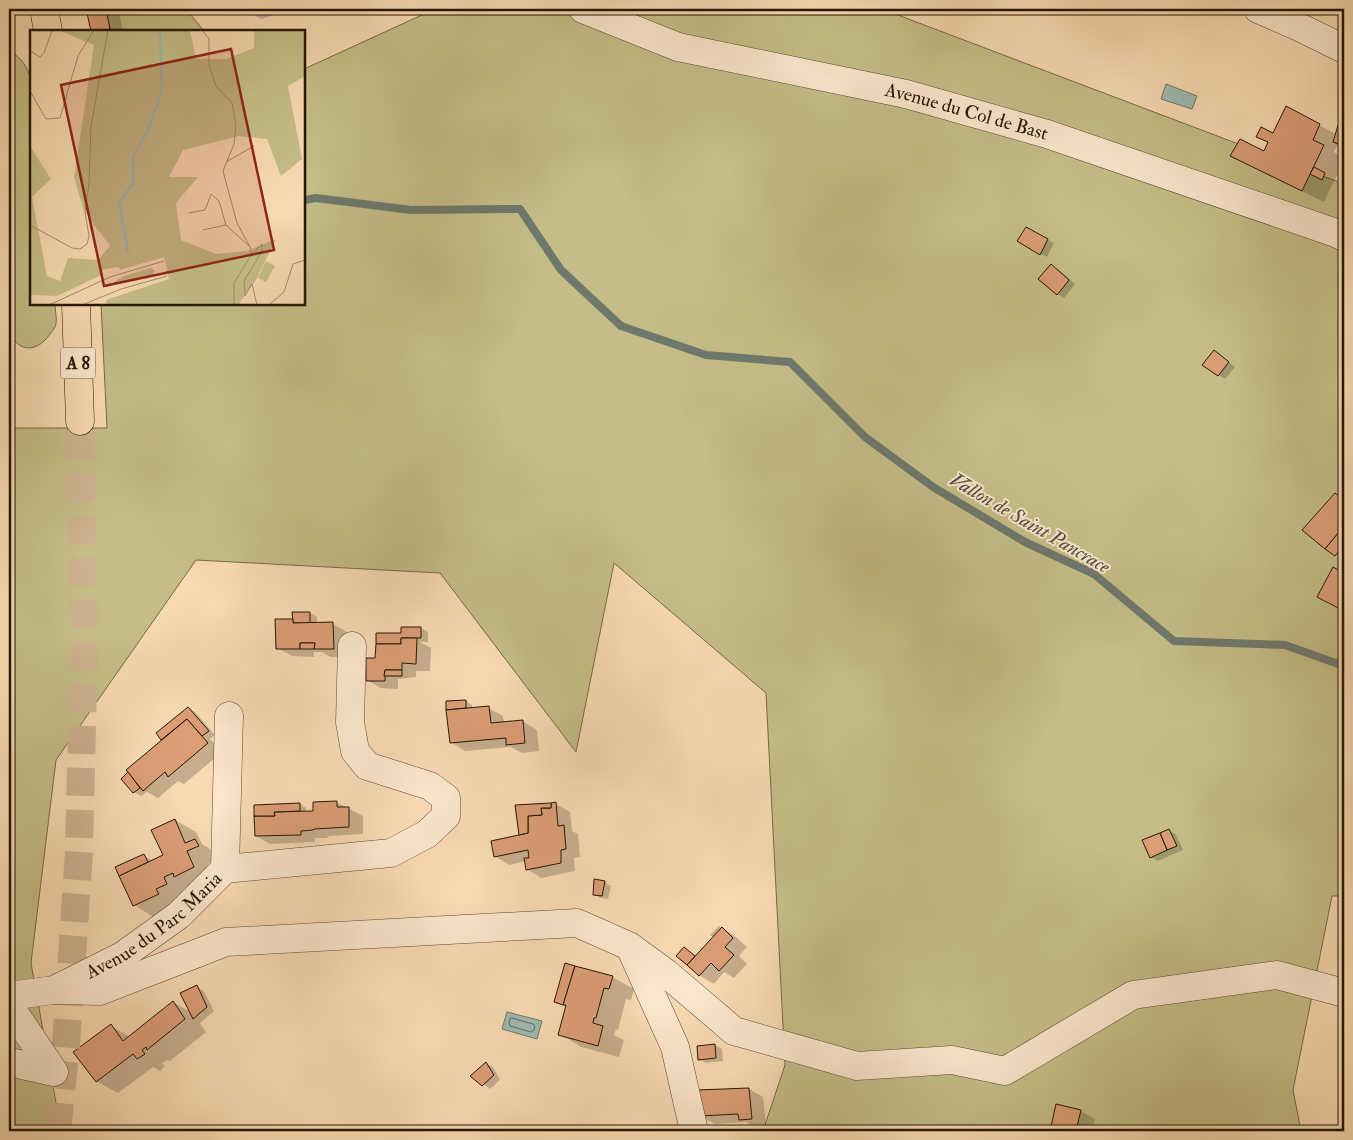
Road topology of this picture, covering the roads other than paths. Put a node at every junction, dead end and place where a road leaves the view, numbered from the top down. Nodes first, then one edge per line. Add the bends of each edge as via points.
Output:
1 (44, 9) edge
2 (582, 9) edge
3 (1258, 9) edge
4 (48, 30) edge
5 (1344, 49) edge
6 (1344, 237) edge
7 (76, 305) edge
8 (80, 421) tunnel mouth
9 (352, 646) dead end
10 (229, 716) dead end
11 (225, 868) junction
12 (629, 946) junction
13 (54, 990) junction
14 (1344, 993) edge
15 (9, 996) edge
16 (9, 1005) edge
17 (9, 1062) edge
18 (694, 1131) edge

1 - 4 highway
2 - 6 street, Avenue du Col de Bast via 678,46 906,94 1047,134
3 - 5 street
7 - 8 highway, A 8
9 - 11 street, Avenue du Parc Maria via 350,722 355,751 367,766 430,786 446,798 446,816 427,834 391,853
10 - 11 street
11 - 13 street, Avenue du Parc Maria via 179,915 122,956
12 - 13 street via 577,923 226,942 100,991
12 - 14 street via 734,1031 857,1066 952,1060 1005,1071 1133,995 1277,975
12 - 18 street via 675,1047
13 - 15 street, Avenue du Parc Maria
16 - 17 street via 54,1072

